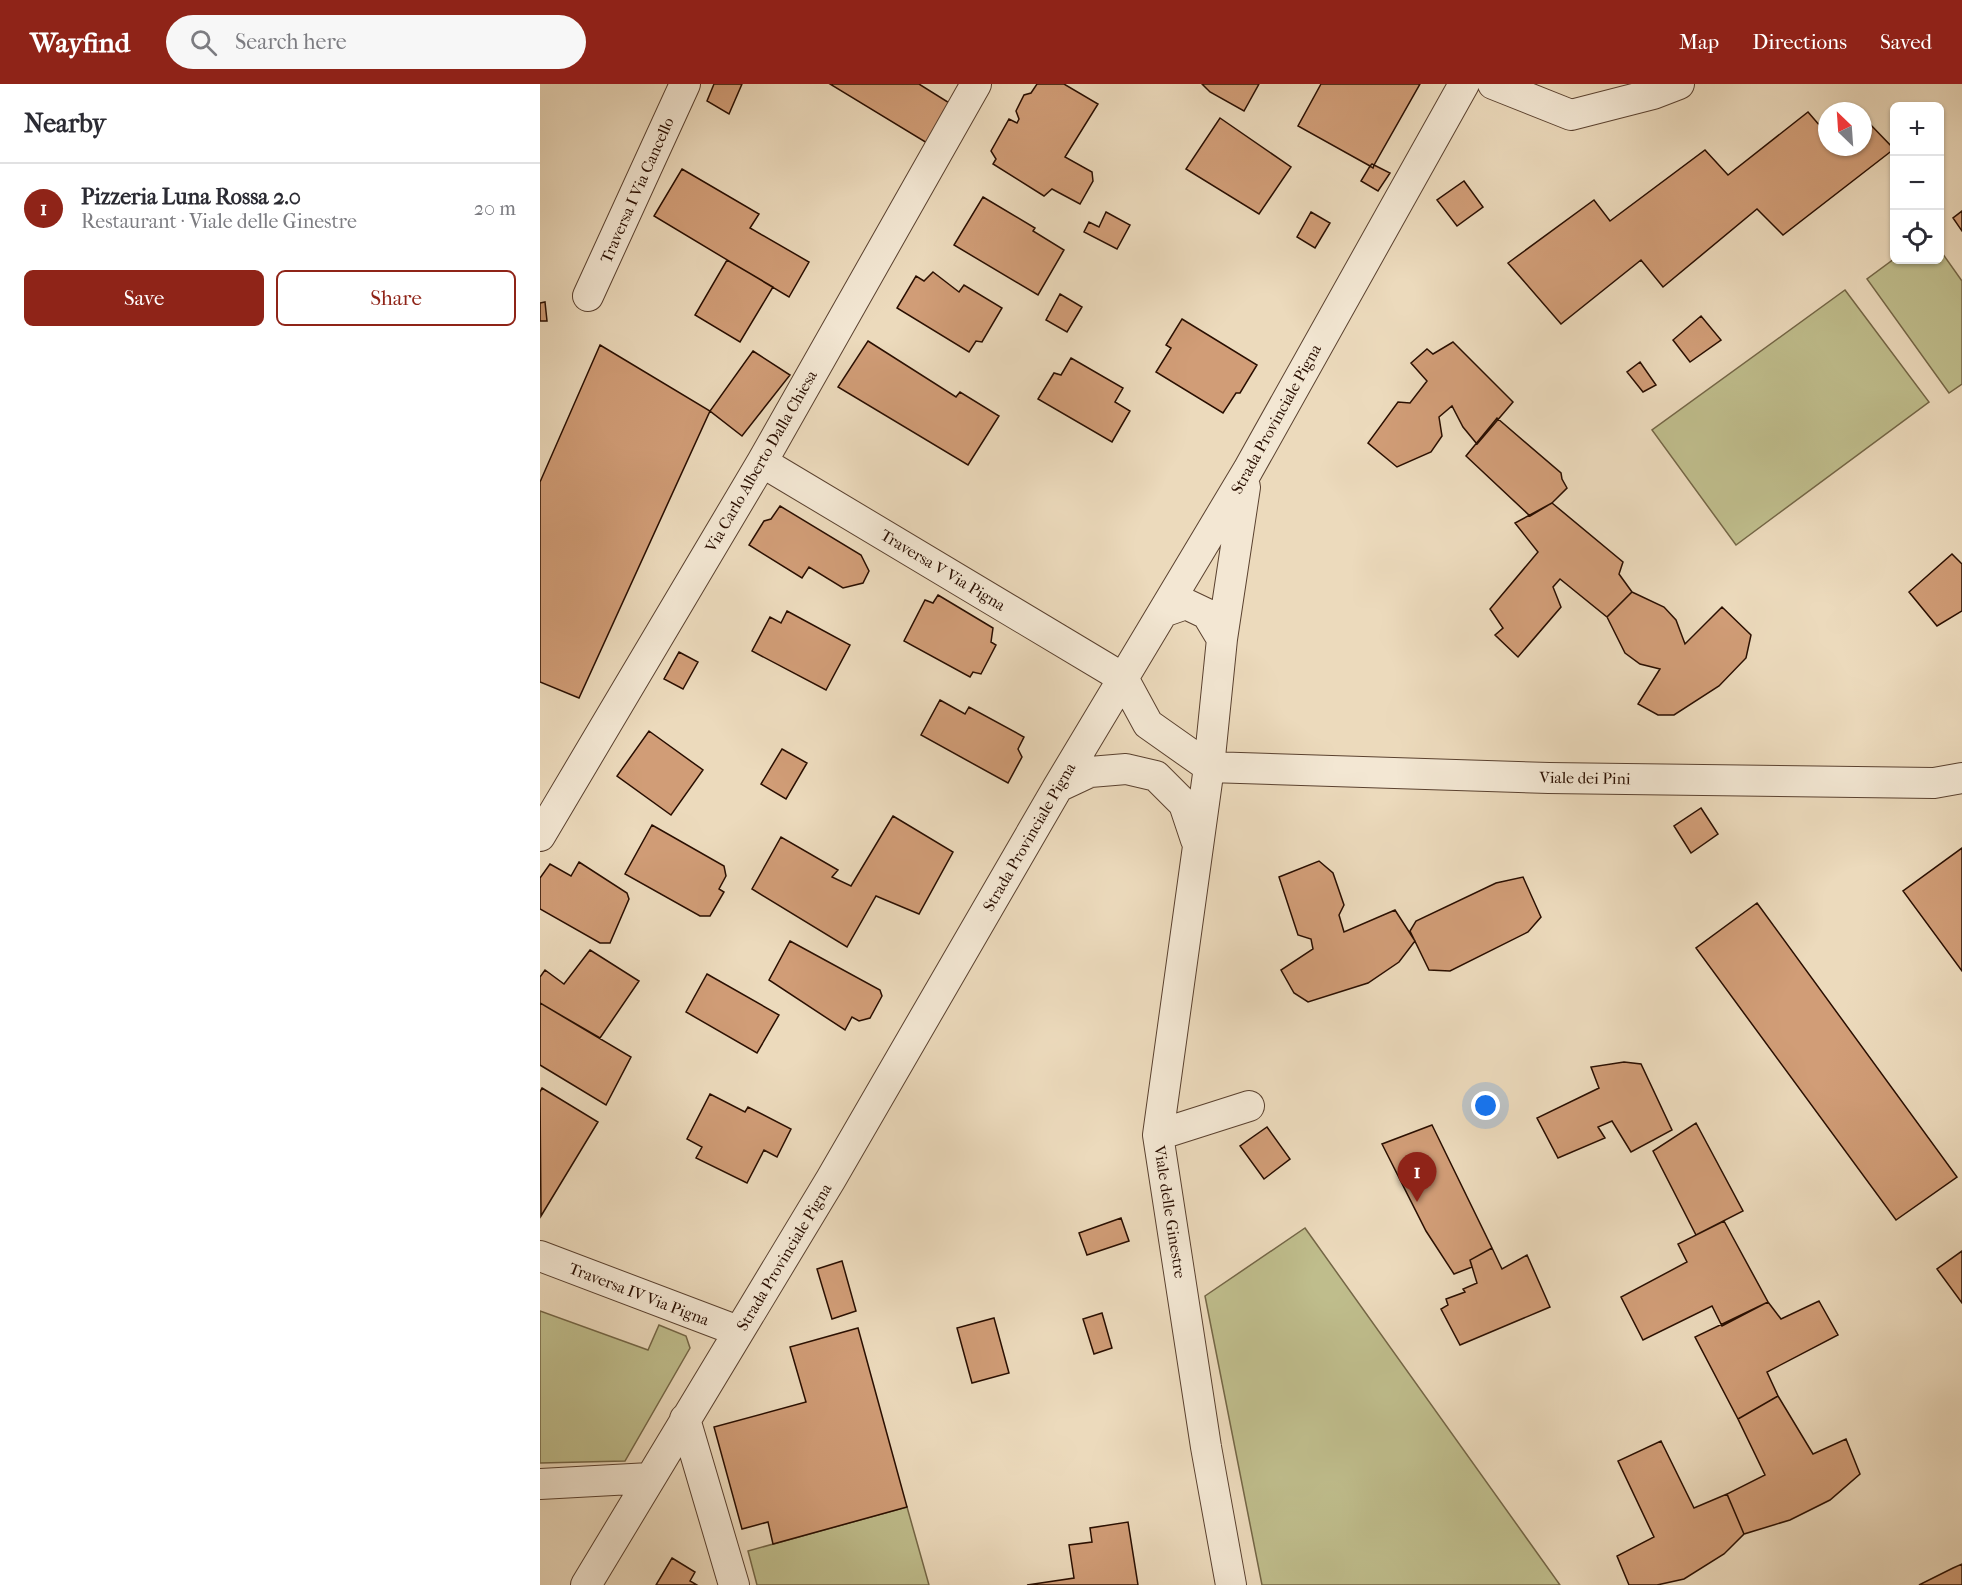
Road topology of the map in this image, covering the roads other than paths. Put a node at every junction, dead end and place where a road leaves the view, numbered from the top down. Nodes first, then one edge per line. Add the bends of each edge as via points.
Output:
1 (685, 84) edge
2 (976, 84) edge
3 (1464, 84) edge
4 (1493, 84) edge
5 (1679, 84) edge
6 (588, 296) dead end
7 (762, 462) junction
8 (1248, 470) junction
9 (1163, 612) junction
10 (1222, 639) junction
11 (1123, 678) junction
12 (1209, 767) junction
13 (1962, 778) edge
14 (1058, 787) junction
15 (540, 836) edge
16 (1197, 846) junction
17 (1249, 1106) dead end
18 (1158, 1135) junction
19 (540, 1256) edge
20 (738, 1331) junction
21 (685, 1419) junction
22 (650, 1478) junction
23 (540, 1484) edge
24 (586, 1585) edge
25 (734, 1585) edge
26 (1231, 1585) edge

1 - 6 street, Traversa I Via Cancello
2 - 7 street, Via Carlo Alberto Dalla Chiesa
3 - 8 street, Strada Provinciale Pigna
4 - 5 street via 1571,115
7 - 11 street, Traversa V Via Pigna
7 - 15 street, Via Carlo Alberto Dalla Chiesa
8 - 9 street, Strada Provinciale Pigna
8 - 10 street, Viale delle Ginestre
9 - 10 street via 1186,604 1207,614
9 - 11 street, Strada Provinciale Pigna
10 - 12 street, Viale delle Ginestre
11 - 12 street via 1148,724
11 - 14 street, Strada Provinciale Pigna
12 - 13 street, Viale dei Pini via 1549,778 1934,783
12 - 16 street, Viale delle Ginestre
14 - 16 street via 1090,772 1126,769 1156,776 1184,804
14 - 20 street, Strada Provinciale Pigna via 831,1179
16 - 18 street, Viale delle Ginestre
17 - 18 street
18 - 26 street, Viale delle Ginestre
19 - 20 street, Traversa IV Via Pigna
20 - 21 street, Strada Provinciale Pigna
21 - 22 street, Strada Provinciale Pigna
21 - 25 street
22 - 23 street
22 - 24 street, Strada Provinciale Pigna

